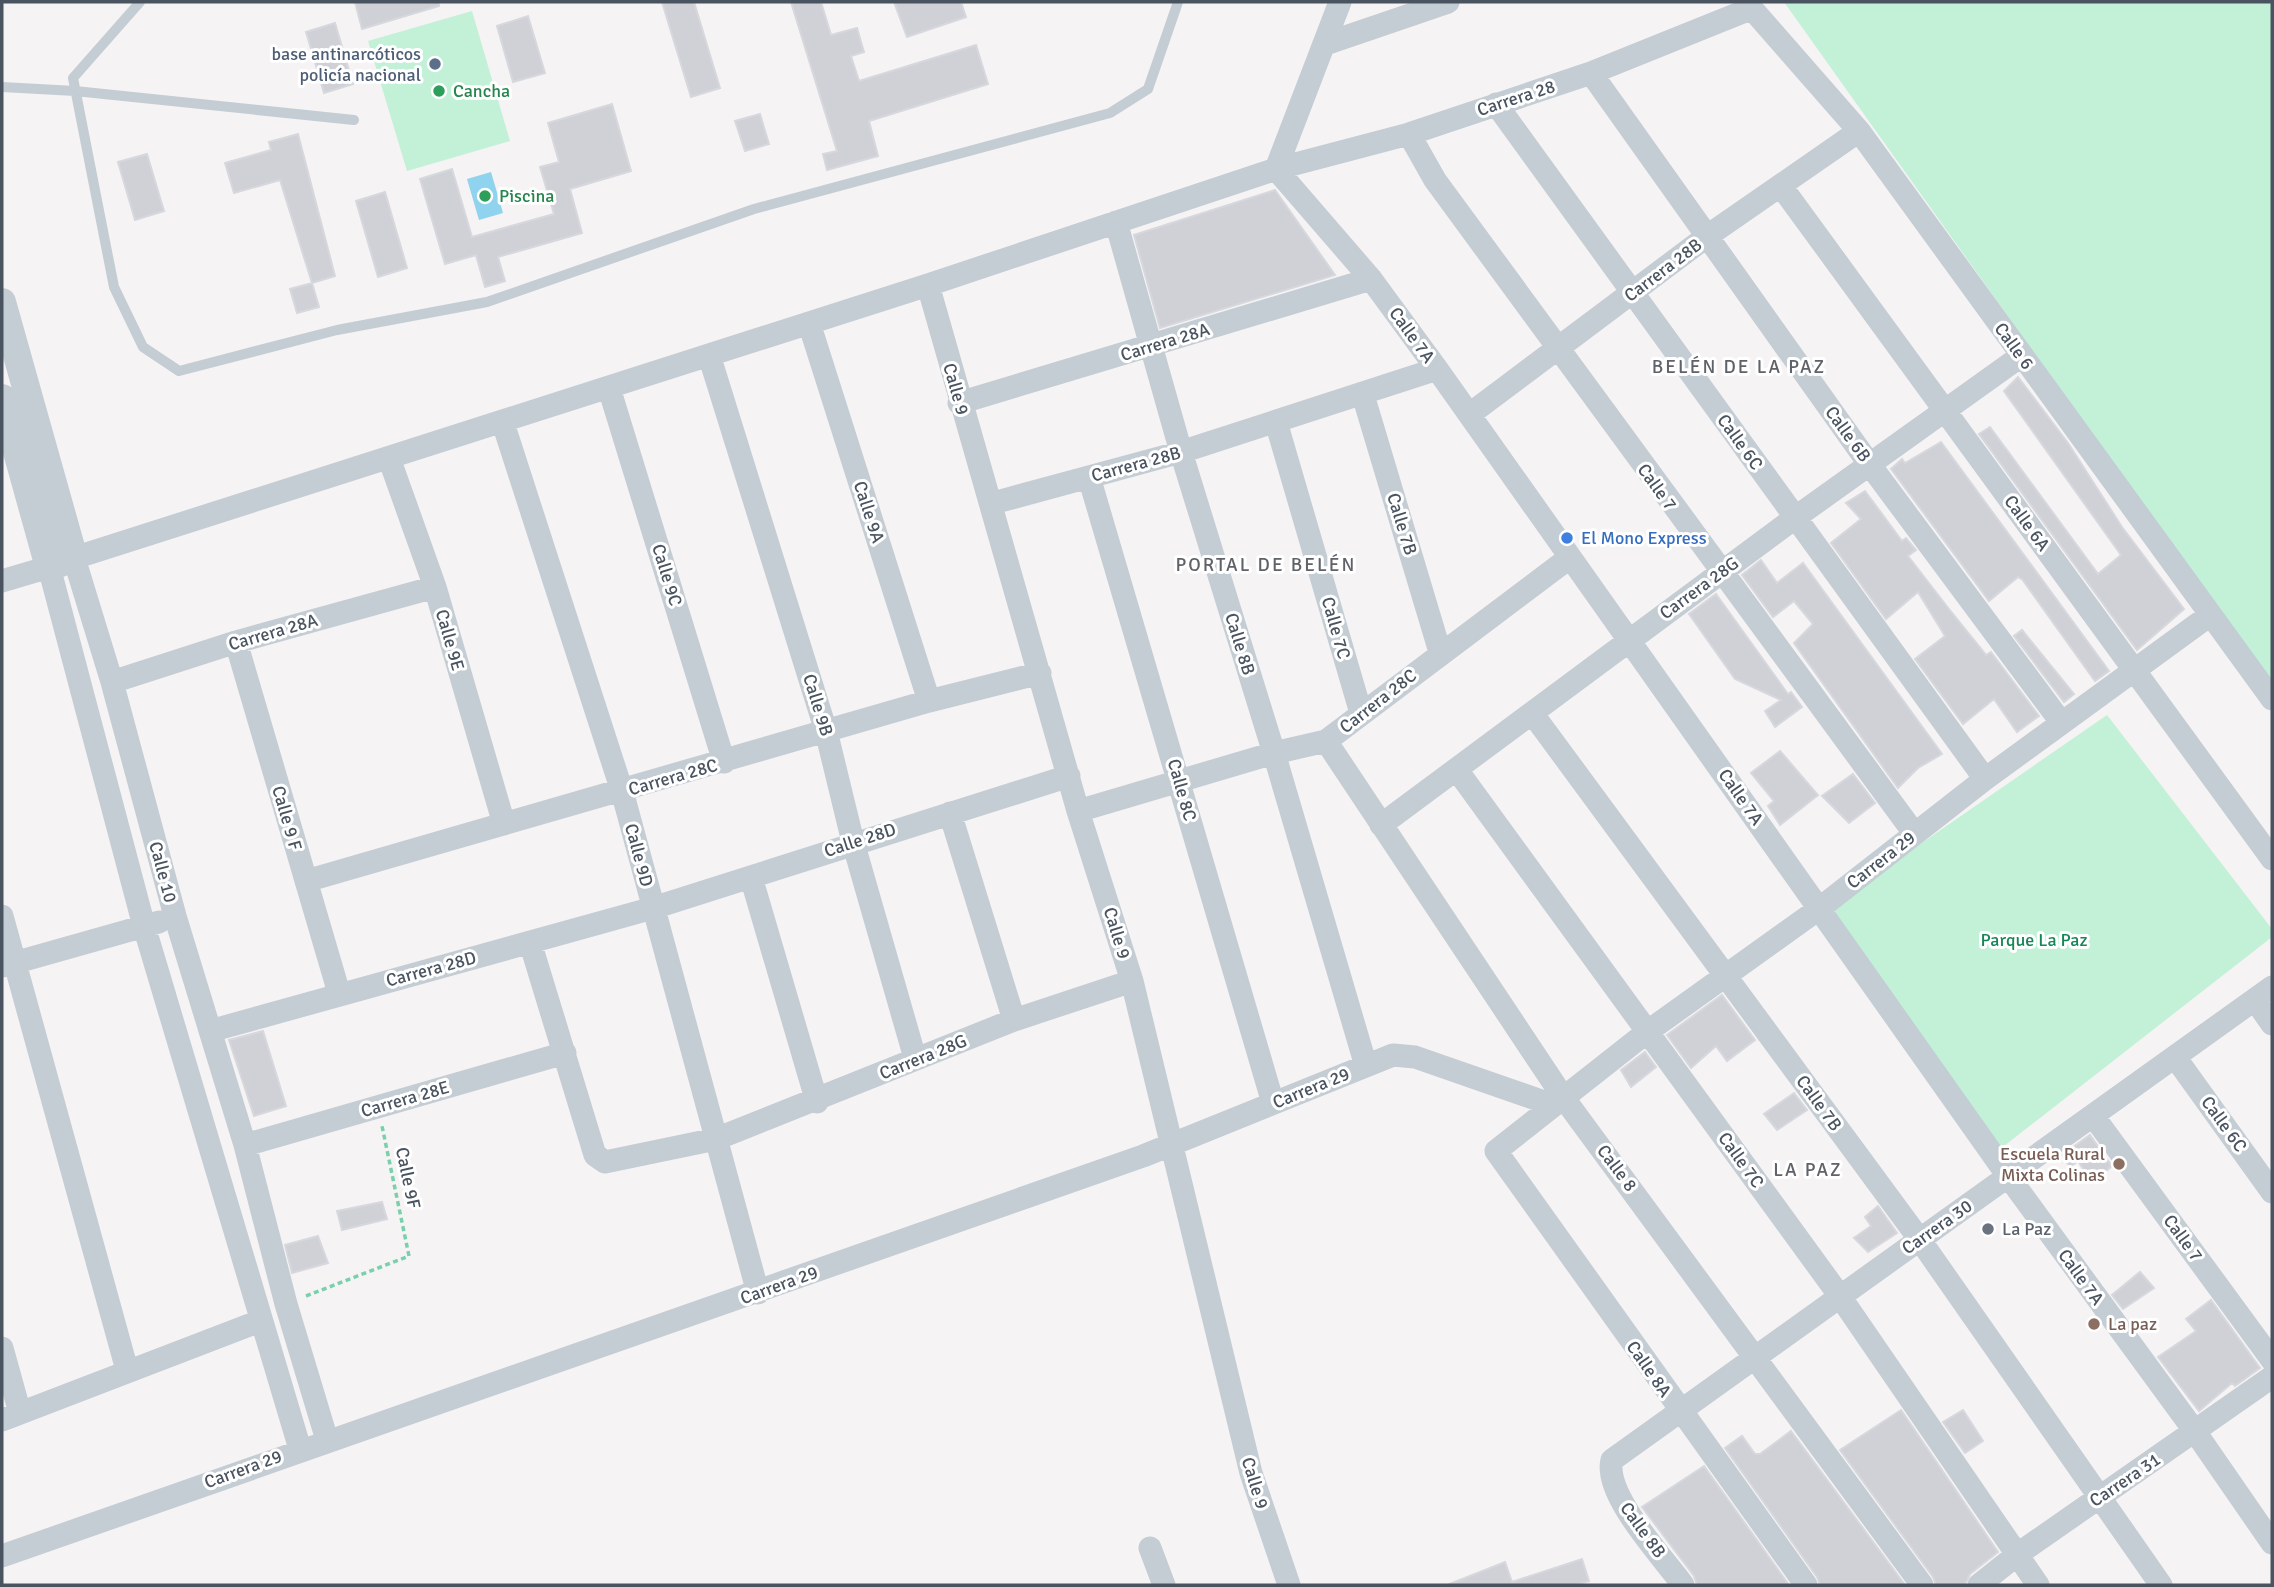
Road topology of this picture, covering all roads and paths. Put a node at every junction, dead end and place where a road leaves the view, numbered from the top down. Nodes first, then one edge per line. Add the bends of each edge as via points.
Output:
1 (140, 2) edge
2 (1178, 2) edge
3 (1340, 2) edge
4 (1448, 2) edge
5 (1748, 6) edge
6 (1325, 44) junction
7 (1591, 74) junction
8 (2, 87) edge
9 (75, 91) junction
10 (1496, 104) junction
11 (354, 120) dead end
12 (1859, 131) junction
13 (1409, 134) junction
14 (1276, 169) junction
15 (1781, 186) junction
16 (1116, 222) junction
17 (1706, 237) junction
18 (1371, 279) junction
19 (928, 285) junction
20 (1632, 294) junction
21 (2, 302) edge
22 (809, 323) junction
23 (1151, 346) junction
24 (1556, 348) junction
25 (709, 355) junction
26 (2021, 356) junction
27 (1437, 369) junction
28 (609, 388) junction
29 (1363, 395) junction
30 (2, 398) edge
31 (959, 403) junction
32 (1945, 410) junction
33 (1470, 414) junction
34 (1276, 422) junction
35 (503, 423) junction
36 (1181, 452) junction
37 (388, 458) junction
38 (1870, 465) junction
39 (1089, 477) junction
40 (993, 503) junction
41 (1796, 517) junction
42 (1569, 558) junction
43 (62, 562) junction
44 (1720, 573) junction
45 (2, 581) edge
46 (435, 587) junction
47 (2210, 615) junction
48 (1629, 639) junction
49 (236, 642) junction
50 (1440, 652) junction
51 (2134, 671) junction
52 (1040, 673) junction
53 (112, 682) junction
54 (2272, 699) edge
55 (929, 701) junction
56 (1361, 713) junction
57 (1532, 713) junction
58 (2061, 722) junction
59 (826, 732) junction
60 (1326, 741) junction
61 (1274, 753) junction
62 (724, 762) junction
63 (1457, 770) junction
64 (1069, 776) junction
65 (1985, 779) junction
66 (1180, 782) junction
67 (622, 791) junction
68 (1078, 811) junction
69 (950, 813) junction
70 (504, 824) junction
71 (1381, 825) junction
72 (1914, 833) junction
73 (853, 842) junction
74 (2272, 859) edge
75 (751, 877) junction
76 (306, 881) junction
77 (653, 908) junction
78 (1820, 908) junction
79 (2, 916) edge
80 (175, 916) junction
81 (144, 926) junction
82 (530, 942) junction
83 (8, 964) edge
84 (1727, 977) junction
85 (1132, 981) junction
86 (339, 993) junction
87 (2263, 993) edge
88 (1014, 1020) junction
89 (2272, 1024) edge
90 (210, 1031) junction
91 (1647, 1032) junction
92 (565, 1053) junction
93 (2175, 1056) junction
94 (915, 1058) junction
95 (1366, 1066) junction
96 (817, 1101) junction
97 (1558, 1101) junction
98 (1273, 1103) junction
99 (378, 1107) junction
100 (2094, 1117) junction
101 (716, 1139) junction
102 (245, 1145) junction
103 (1170, 1146) junction
104 (1496, 1151) joint
105 (2008, 1176) junction
106 (2272, 1192) edge
107 (1920, 1240) junction
108 (758, 1293) junction
109 (1839, 1295) junction
110 (286, 1304) junction
111 (260, 1321) junction
112 (2, 1348) edge
113 (1756, 1355) junction
114 (2272, 1360) edge
115 (127, 1370) junction
116 (2272, 1377) edge
117 (1680, 1412) junction
118 (11, 1417) edge
119 (2196, 1433) junction
120 (327, 1440) junction
121 (300, 1449) junction
122 (1609, 1472) joint
123 (2099, 1497) junction
124 (2272, 1543) edge
125 (1150, 1548) dead end
126 (2018, 1554) junction
127 (2, 1556) edge
128 (1164, 1585) edge
129 (1289, 1585) edge
130 (1683, 1585) edge
131 (1806, 1585) edge
132 (1922, 1585) edge
133 (1979, 1585) edge
134 (2038, 1585) edge
135 (2161, 1585) edge

1 - 9 lane via 73,78
2 - 9 lane via 1148,89 1110,113 754,209 487,302 337,330 179,371 143,347 114,288
3 - 6 street
4 - 6 street
5 - 7 street, Carrera 28
5 - 12 street, Calle 6
6 - 14 street
7 - 10 street, Carrera 28
7 - 17 street, Calle 6B
8 - 9 lane
9 - 11 lane
10 - 13 street, Carrera 28
10 - 20 street, Calle 6C
12 - 15 street, Carrera 28B
12 - 26 street, Calle 6
13 - 14 street, Carrera 28
13 - 24 street, Calle 7 via 1435,180
14 - 16 street, Carrera 28
14 - 18 street, Calle 7A
15 - 17 street, Carrera 28B
15 - 32 street, Calle 6A
16 - 19 street, Carrera 28
16 - 23 street, Calle 8B
17 - 20 street, Carrera 28B
17 - 38 street, Calle 6B
18 - 23 street, Carrera 28A
18 - 27 street, Calle 7A
19 - 22 street, Carrera 28
19 - 31 street, Calle 9
20 - 24 street, Carrera 28B
20 - 41 street, Calle 6C
21 - 43 street, Calle 10
22 - 25 street, Carrera 28
22 - 55 street, Calle 9A
23 - 31 street, Carrera 28A
23 - 36 street, Calle 8B
24 - 33 street, Carrera 28B
24 - 44 street, Calle 7
25 - 28 street, Carrera 28
25 - 59 street, Calle 9B
26 - 32 street, Carrera 28G
26 - 47 street, Calle 6
27 - 29 street, Carrera 28B
27 - 33 street, Calle 7A
28 - 35 street, Carrera 28
28 - 62 street, Calle 9C
29 - 34 street, Carrera 28B
29 - 50 street, Calle 7B
30 - 43 street, Calle 10
31 - 40 street, Calle 9
32 - 38 street, Carrera 28G
32 - 51 street, Calle 6A
33 - 42 street, Calle 7A
34 - 36 street, Carrera 28B
34 - 56 street, Calle 7C
35 - 37 street, Carrera 28
35 - 67 street, Calle 9D
36 - 39 street, Carrera 28B
36 - 61 street, Calle 8B
37 - 43 street, Carrera 28
37 - 46 street, Calle 9E
38 - 41 street, Carrera 28G
38 - 58 street, Calle 6B
39 - 40 street, Carrera 28B
39 - 66 street, Calle 8C
40 - 52 street, Calle 9
41 - 44 street, Carrera 28G
41 - 65 street, Calle 6C
42 - 48 street, Calle 7A
42 - 50 street, Carrera 28C
43 - 45 street
43 - 53 street, Calle 10
43 - 81 street, Calle 10
44 - 48 street, Carrera 28G
44 - 72 street, Calle 7
46 - 49 street, Carrera 28A
46 - 70 street, Calle 9E
47 - 51 street, Carrera 29
47 - 54 street, Calle 6
48 - 57 street, Carrera 28G
48 - 78 street, Calle 7A
49 - 53 street, Carrera 28A
49 - 76 street, Calle 9 F
50 - 56 street, Carrera 28C
51 - 58 street, Carrera 29
51 - 74 street, Calle 6A
52 - 55 street, Carrera 28C
52 - 64 street, Calle 9
53 - 80 street, Calle 10
55 - 59 street, Carrera 28C
56 - 60 street, Carrera 28C
57 - 63 street, Carrera 28G
57 - 84 street, Calle 7B
58 - 65 street, Carrera 29
59 - 62 street, Carrera 28C
59 - 73 street, Calle 9B
60 - 61 street, Carrera 28C
60 - 71 street, Calle 8
61 - 66 street, Carrera 28C
61 - 95 street, Calle 8B
62 - 67 street, Carrera 28C
63 - 71 street, Carrera 28G
63 - 91 street, Calle 7C
64 - 68 street, Calle 9
64 - 69 street, Calle 28D
65 - 72 street, Carrera 29
66 - 68 street, Carrera 28C
66 - 98 street, Calle 8C
67 - 70 street, Carrera 28C
67 - 77 street, Calle 9D
68 - 85 street, Calle 9
69 - 73 street, Calle 28D
69 - 88 street
70 - 76 street, Carrera 28C
71 - 97 street, Calle 8
72 - 78 street, Carrera 29
73 - 75 street, Calle 28D
73 - 94 street, Calle 9B
75 - 77 street, Calle 28D
75 - 96 street
76 - 86 street, Calle 9 F
77 - 82 street, Carrera 28D
77 - 101 street, Calle 9D
78 - 84 street, Carrera 29
78 - 105 street, Calle 7A
79 - 83 street
80 - 81 street
80 - 90 street, Calle 10
81 - 83 street
81 - 111 street, Calle 10
82 - 86 street, Carrera 28D
82 - 92 street
83 - 115 street
84 - 91 street, Carrera 29
84 - 107 street, Calle 7B
85 - 88 street, Carrera 28G
85 - 103 street, Calle 9
86 - 90 street, Carrera 28D
87 - 89 street
87 - 93 street, Carrera 30
88 - 94 street, Carrera 28G
90 - 102 street, Calle 10
91 - 97 street, Carrera 29
91 - 109 street, Calle 7C
92 - 99 street, Carrera 28E
92 - 101 street, Carrera 28G via 595,1155 605,1161
93 - 100 street, Carrera 30
93 - 106 street, Calle 6C
94 - 96 street, Carrera 28G
95 - 97 street, Carrera 29 via 1393,1055 1415,1057
95 - 98 street, Carrera 29
96 - 101 street, Carrera 28G
97 - 104 street, Carrera 29
97 - 113 street, Calle 8
98 - 103 street, Carrera 29
99 - 102 street, Carrera 28E
99 - 110 path, Calle 9F via 409,1256
100 - 105 street, Carrera 30
100 - 114 street, Calle 7
101 - 108 street, Calle 9D
102 - 110 street, Calle 10
103 - 108 street, Carrera 29
103 - 129 street, Calle 9 via 1251,1473
104 - 117 street, Calle 8A
105 - 107 street, Carrera 30
105 - 119 street, Calle 7A
107 - 109 street, Carrera 30
107 - 123 street, Calle 7B
108 - 120 street, Carrera 29
109 - 113 street, Carrera 30
109 - 126 street, Calle 7C
110 - 120 street, Calle 10
111 - 115 street
111 - 121 street, Calle 10
112 - 118 street
113 - 117 street, Carrera 30
113 - 132 street, Calle 8
115 - 118 street
116 - 119 street, Carrera 31
117 - 122 street, Carrera 30 via 1612,1460
117 - 131 street, Calle 8A
119 - 123 street, Carrera 31
119 - 124 street, Calle 7A
120 - 121 street, Carrera 29
121 - 127 street, Carrera 29
122 - 130 street, Calle 8B via 1615,1492
123 - 126 street, Carrera 31
123 - 135 street, Calle 7B
125 - 128 street
126 - 133 street, Carrera 31
126 - 134 street, Calle 7C

